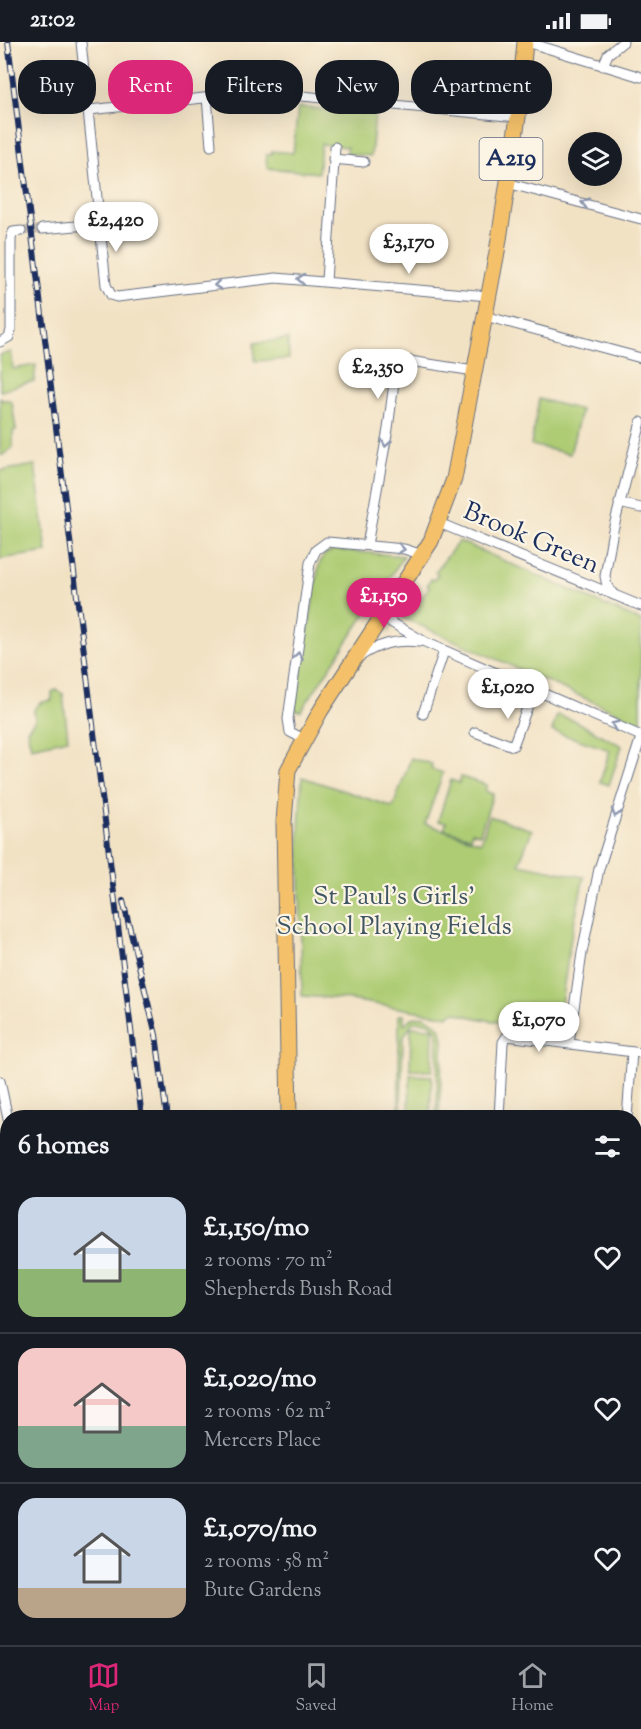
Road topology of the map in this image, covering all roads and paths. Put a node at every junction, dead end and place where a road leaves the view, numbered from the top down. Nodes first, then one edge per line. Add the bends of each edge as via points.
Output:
1 (81, 42) edge
2 (526, 42) edge
3 (623, 42) edge
4 (83, 60) edge
5 (603, 66) junction
6 (641, 77) edge
7 (303, 96) edge
8 (205, 97) edge
9 (96, 109) edge
10 (89, 114) edge
11 (208, 114) edge
12 (518, 117) junction
13 (211, 146) dead end
14 (335, 147) dead end
15 (333, 159) junction
16 (364, 162) dead end
17 (507, 183) junction
18 (641, 219) edge
19 (99, 224) junction
20 (42, 229) tunnel mouth
21 (21, 231) dead end
22 (326, 281) junction
23 (489, 296) junction
24 (485, 316) junction
25 (0, 342) edge
26 (641, 358) edge
27 (474, 371) junction
28 (641, 422) edge
29 (620, 503) junction
30 (641, 508) edge
31 (439, 523) junction
32 (368, 545) junction
33 (423, 555) junction
34 (614, 595) junction
35 (641, 606) edge
36 (382, 617) junction
37 (425, 642) junction
38 (444, 651) junction
39 (353, 660) junction
40 (534, 689) junction
41 (423, 714) dead end
42 (475, 732) dead end
43 (641, 737) edge
44 (304, 740) junction
45 (569, 1043) junction
46 (636, 1052) edge
47 (0, 1081) edge
48 (6, 1110) edge
49 (289, 1110) edge
50 (500, 1110) edge
51 (628, 1110) edge

1 - 4 street
2 - 5 street
2 - 12 main road, A219
3 - 5 street via 608,54
5 - 6 street
7 - 12 street
8 - 9 street
10 - 19 street
11 - 13 street
12 - 17 main road, A219
14 - 15 street
15 - 16 street
15 - 22 street
18 -> 17 street
17 - 23 main road, A219
19 - 20 street
22 -> 19 street via 276,278 117,297 109,293 106,285
21 - 25 street via 14,232 11,240 11,330 9,337
22 - 23 street
23 - 24 main road, A219
24 - 26 street
24 - 27 main road, A219
27 - 31 main road, A219 via 454,479
27 -> 32 street via 397,359
28 - 29 street
29 - 30 street
29 - 34 street via 606,572 607,585
31 - 33 main road, A219
31 - 34 street, Brook Green
32 -> 33 street
44 -> 32 street via 290,732 288,719 312,556 327,542
33 - 36 main road, A219
34 - 35 street, Brook Green
36 - 37 street
36 - 39 main road, A219
37 - 38 street
37 - 39 street via 390,642
38 - 40 street
38 - 41 street
39 - 44 main road, A219
40 - 42 street via 513,746
43 -> 40 street
43 -> 45 street via 599,868
44 - 49 main road, A219 via 288,770 284,797
45 - 46 street
45 - 50 street via 510,1035 504,1039
46 - 51 street
47 - 48 street

